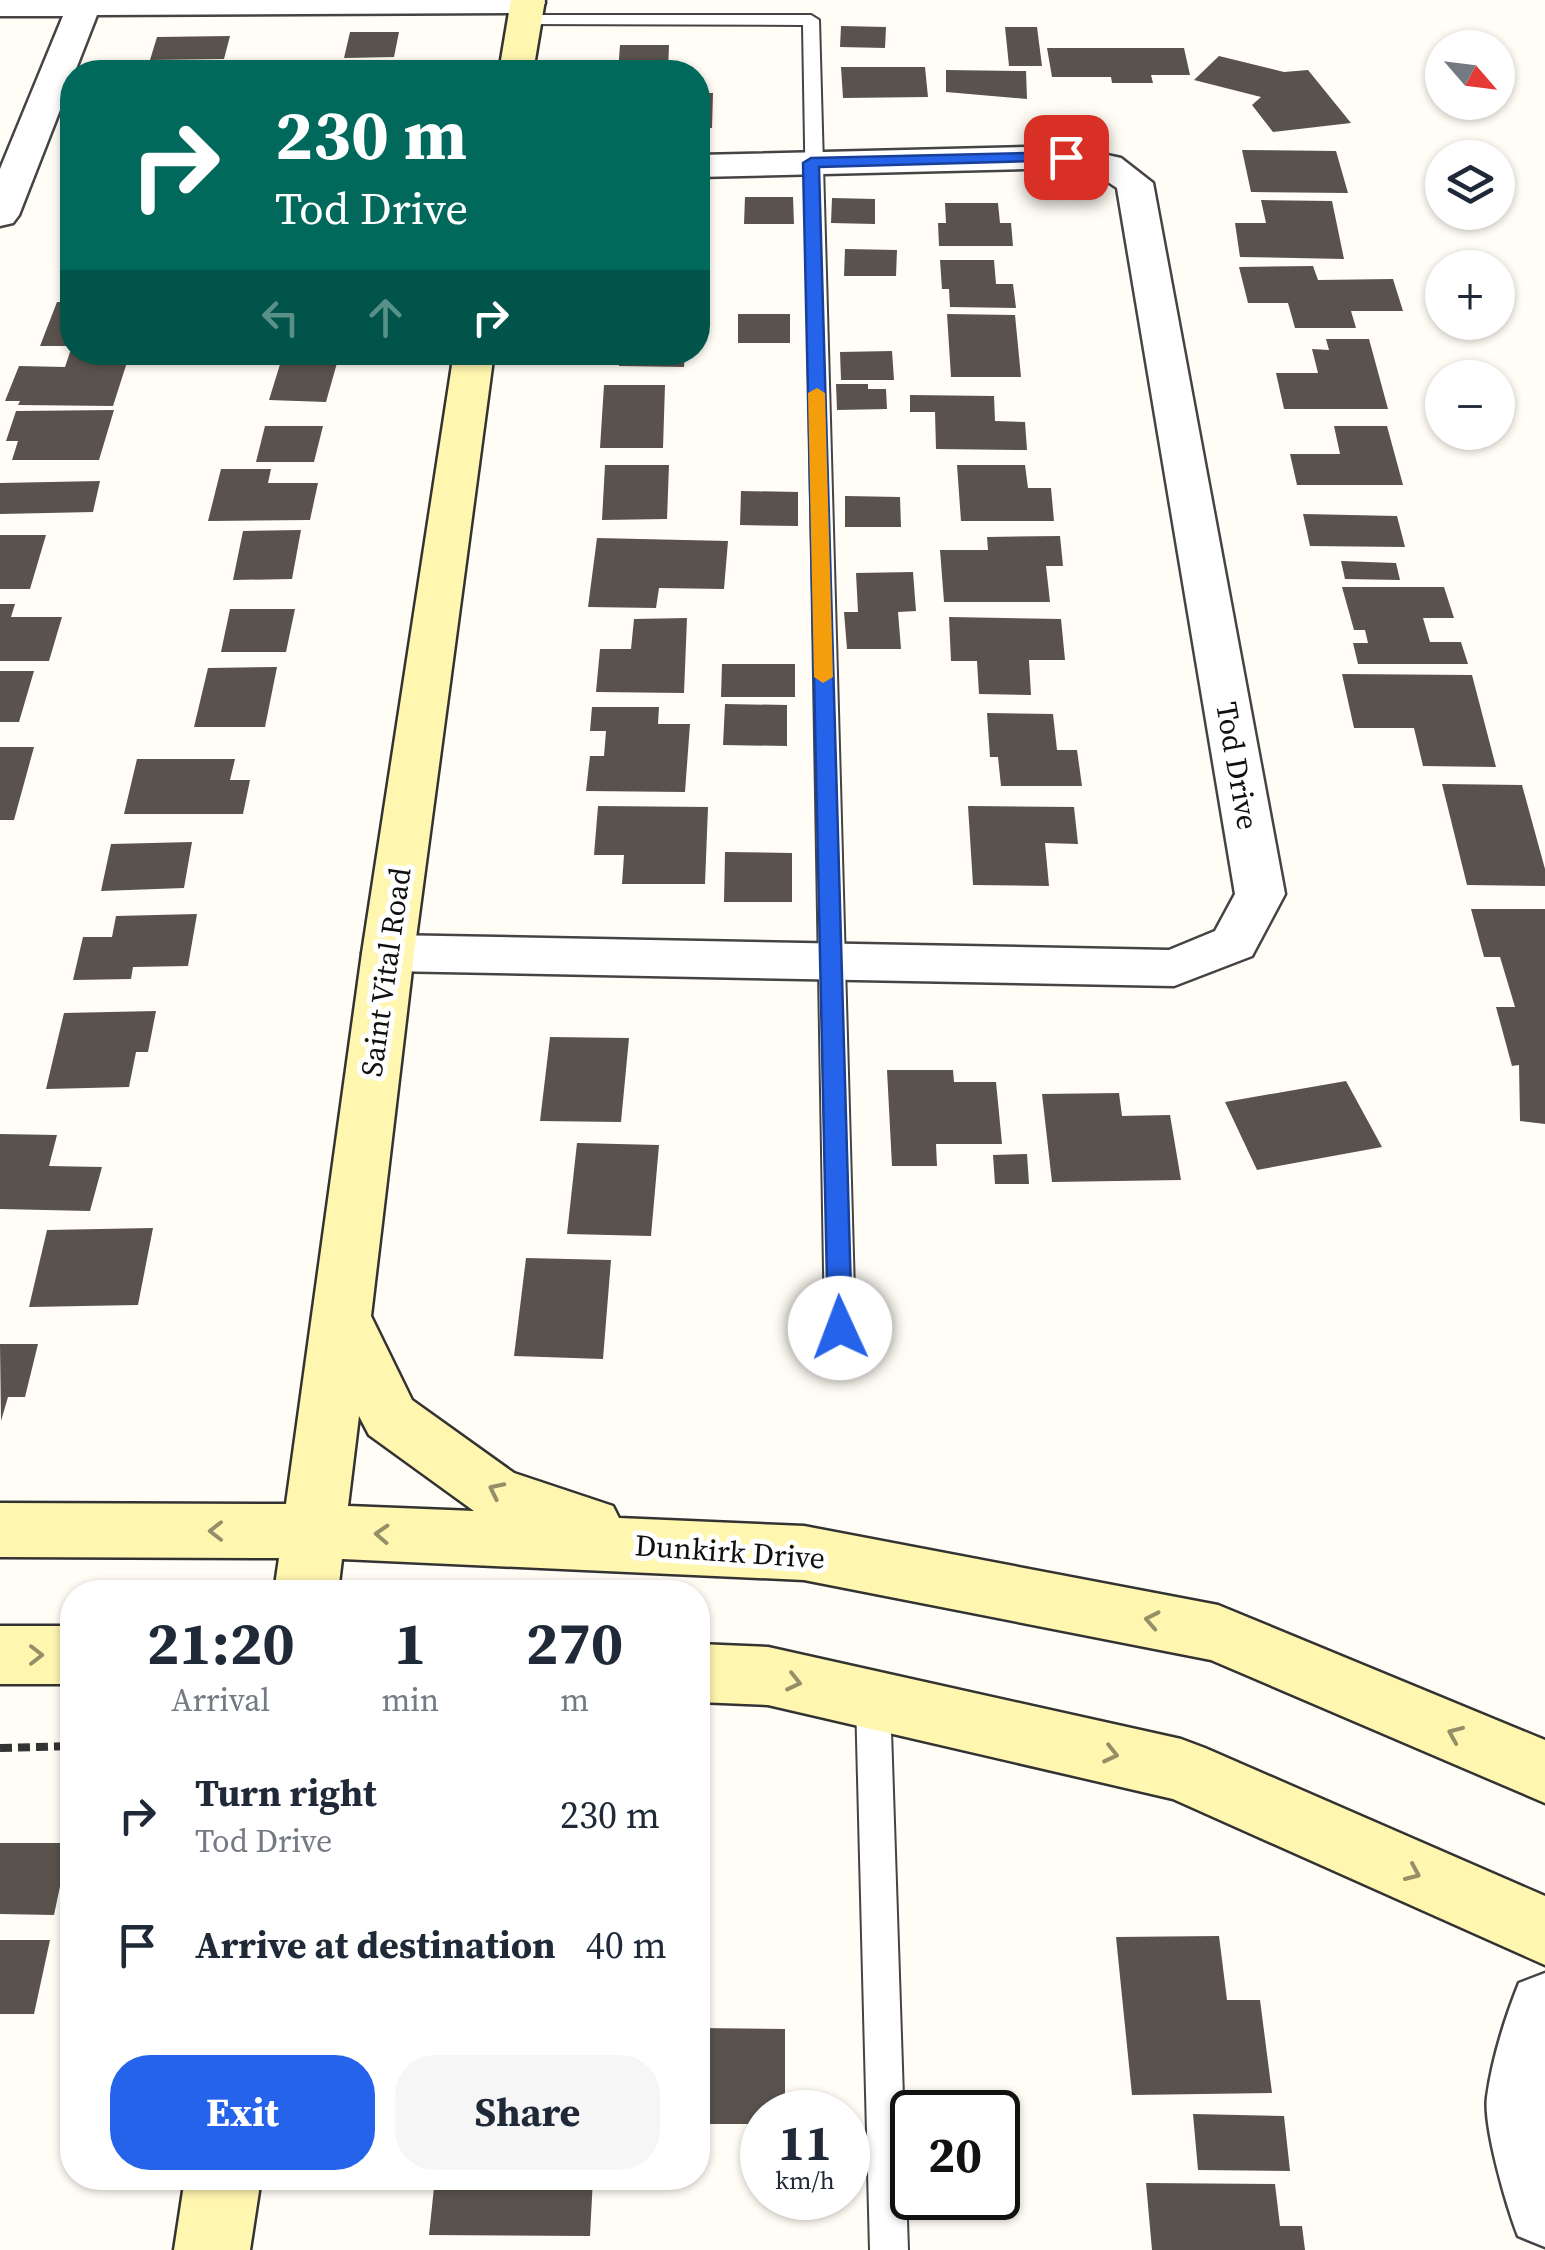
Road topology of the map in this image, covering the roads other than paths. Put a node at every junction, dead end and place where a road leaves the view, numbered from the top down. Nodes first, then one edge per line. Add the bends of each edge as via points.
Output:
1 (85, 3) edge
2 (0, 6) edge
3 (527, 8) edge
4 (62, 60) edge
5 (518, 60) edge
6 (60, 65) edge
7 (811, 163) junction
8 (710, 166) edge
9 (0, 215) edge
10 (472, 365) edge
11 (388, 953) junction
12 (830, 962) junction
13 (342, 1317) junction
14 (840, 1328) dead end
15 (0, 1530) edge
16 (313, 1531) junction
17 (654, 1546) junction
18 (307, 1580) edge
19 (0, 1655) edge
20 (60, 1655) edge
21 (710, 1673) edge
22 (873, 1700) junction
23 (1545, 1772) edge
24 (1545, 1931) edge
25 (1545, 2008) edge
26 (221, 2190) edge
27 (1545, 2209) edge
28 (212, 2250) edge
29 (889, 2250) edge

1 - 2 street
1 - 3 street
1 - 4 street
3 - 5 main road
3 - 7 lane via 810,20
6 - 9 street
7 - 8 street, Tod Drive
7 - 12 lane
7 - 12 street, Tod Drive via 1066,157 1108,166 1135,183 1260,894 1234,943 1174,968
10 - 11 main road, Saint Vital Road
11 - 12 street, Tod Drive
11 - 13 main road, Saint Vital Road
12 - 14 lane
13 - 16 main road, Saint Vital Road
17 -> 13 main road via 493,1492 390,1418
16 -> 15 main road, Dunkirk Drive
17 -> 16 main road, Dunkirk Drive
16 - 18 main road, Saint Vital Road
23 -> 17 main road, Dunkirk Drive via 1218,1632 804,1553
19 -> 20 main road
21 -> 22 main road via 768,1676
22 -> 24 main road via 1181,1770
22 - 29 lane
25 - 27 street via 1523,2101
26 - 28 main road

